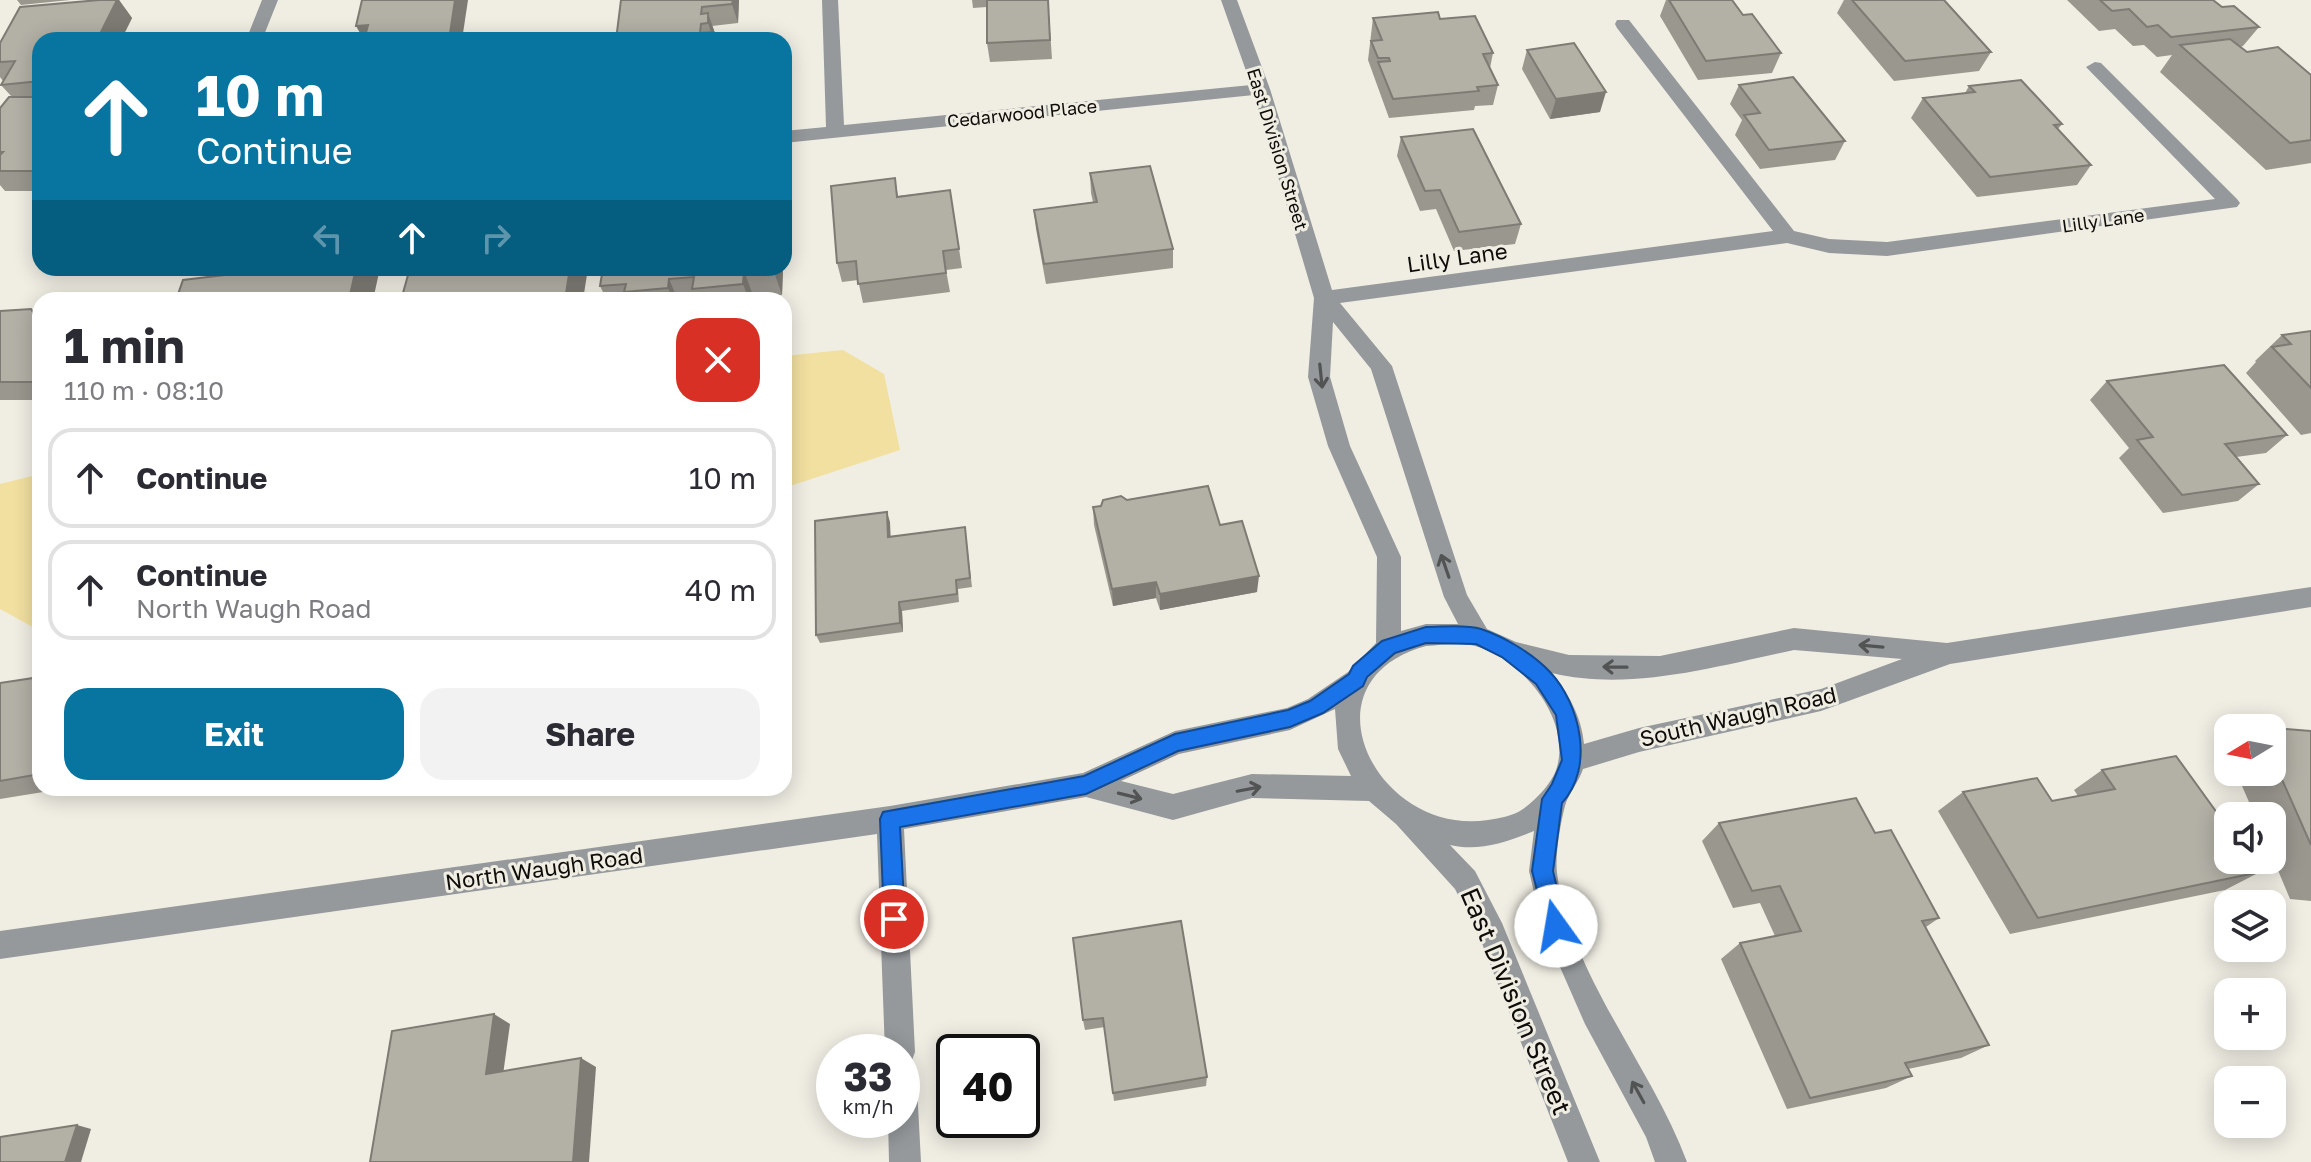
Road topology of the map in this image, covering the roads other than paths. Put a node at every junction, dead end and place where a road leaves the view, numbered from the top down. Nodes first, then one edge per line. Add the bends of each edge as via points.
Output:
1 (270, 0) edge
2 (830, 0) edge
3 (1229, 0) edge
4 (1623, 24) dead end
5 (257, 32) edge
6 (2095, 67) dead end
7 (1261, 89) junction
8 (835, 132) junction
9 (792, 136) edge
10 (1787, 236) junction
11 (1324, 298) junction
12 (2311, 597) edge
13 (1478, 636) junction
14 (1388, 647) junction
15 (1508, 651) junction
16 (1949, 653) junction
17 (1357, 680) junction
18 (1572, 760) junction
19 (1086, 785) junction
20 (1371, 789) junction
21 (1552, 799) junction
22 (1401, 815) junction
23 (890, 819) junction
24 (0, 945) edge
25 (899, 1034) edge
26 (904, 1138) edge
27 (905, 1162) edge
28 (1584, 1162) edge
29 (1671, 1162) edge

1 - 5 street
2 - 8 street
3 - 7 street, East Division Street
4 - 10 street
6 - 10 street, Lilly Lane via 2230,203 1887,249 1829,246
7 - 8 street, Cedarwood Place
7 - 11 street, East Division Street
8 - 9 street, Cedarwood Place
10 - 11 street, Lilly Lane
13 -> 11 street, East Division Street via 1456,597 1381,366
11 -> 14 street, East Division Street via 1319,377 1339,446 1389,557
12 - 16 street, South Waugh Road
13 - 14 street via 1426,635
13 - 15 street
14 - 17 street
16 -> 15 street, South Waugh Road via 1794,639 1660,667 1569,666
15 - 18 street via 1543,678 1565,714
16 - 18 street, South Waugh Road via 1821,700
17 - 19 street, North Waugh Road via 1290,719 1175,743
17 - 20 street via 1345,707 1347,746
18 - 21 street
19 -> 20 street, North Waugh Road via 1173,807 1252,786
19 - 23 street, North Waugh Road
20 - 22 street
21 - 22 street via 1532,820 1492,834 1446,833
29 -> 21 street via 1556,926 1543,871
22 - 28 street, East Division Street via 1465,880 1492,933
23 - 24 street, North Waugh Road
23 - 25 street
26 - 27 street

